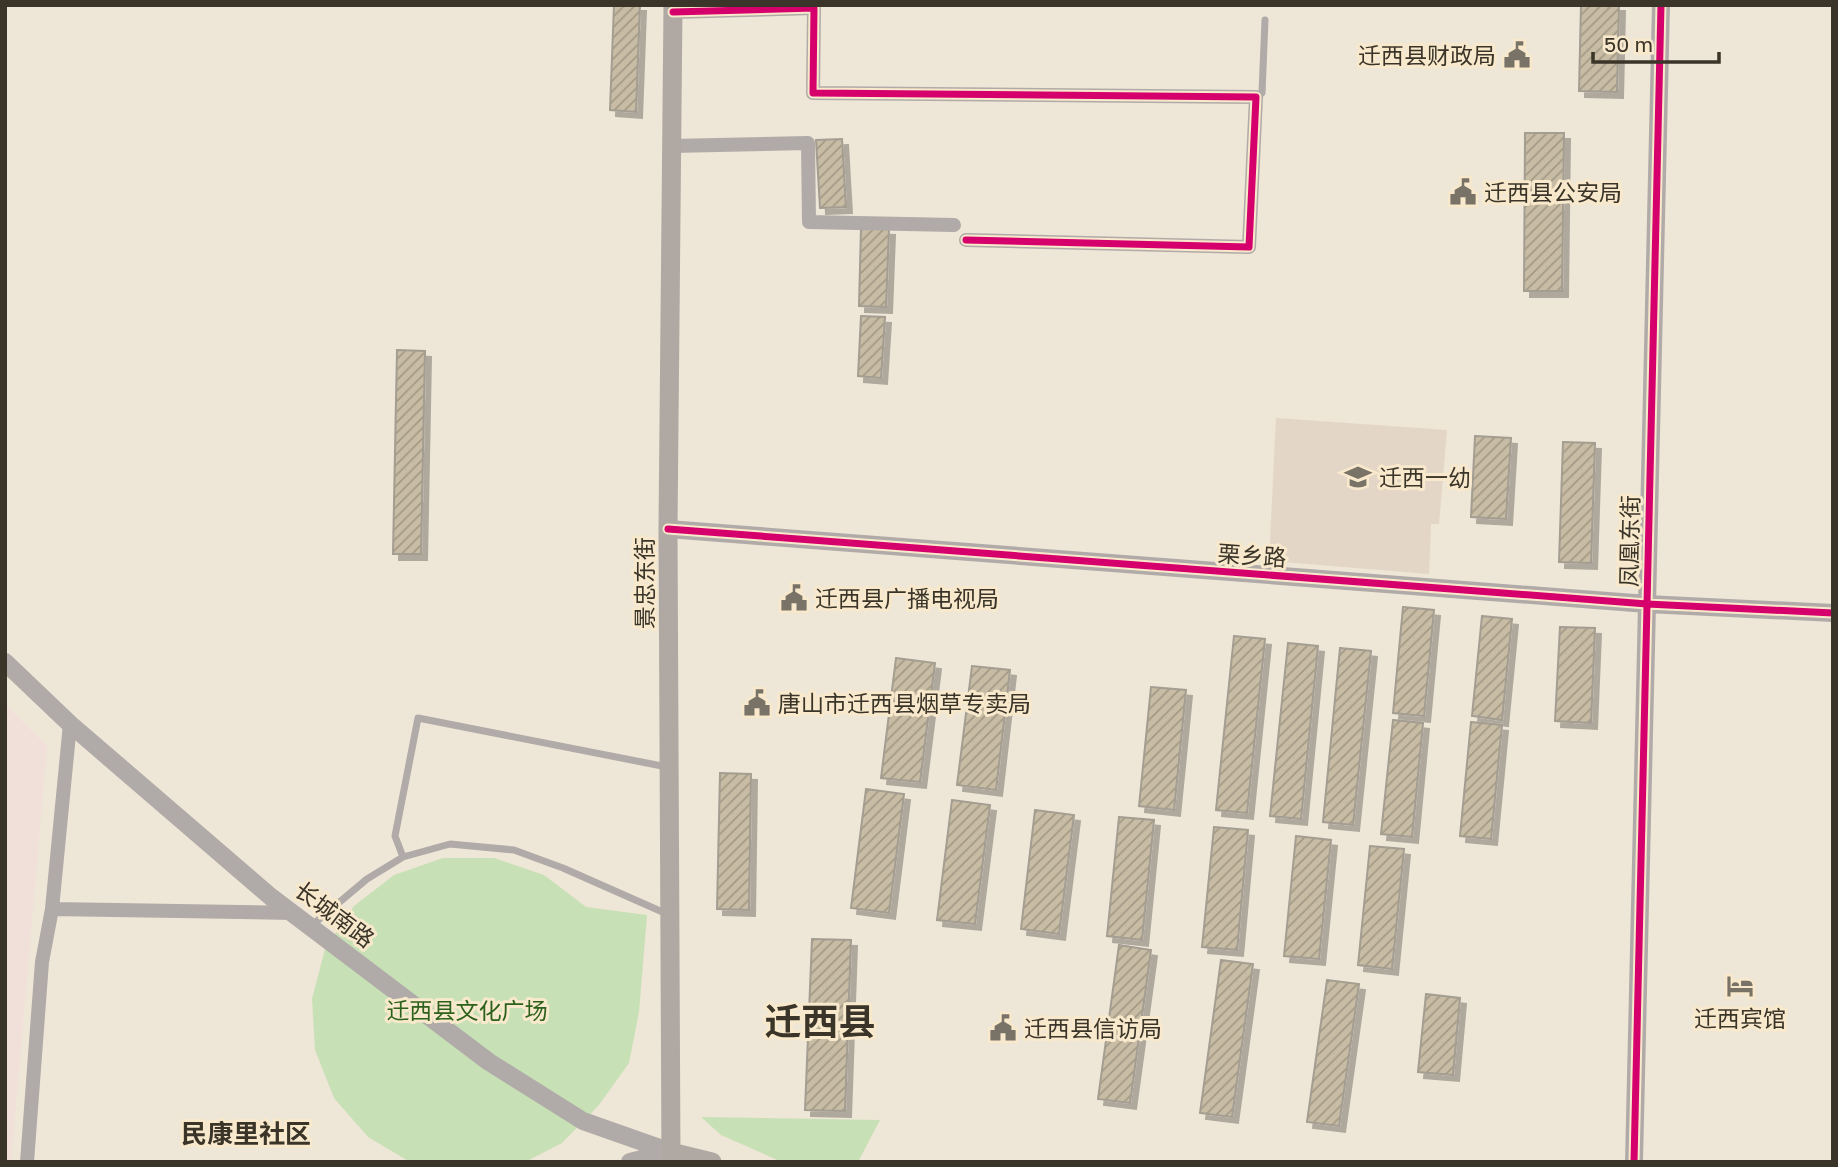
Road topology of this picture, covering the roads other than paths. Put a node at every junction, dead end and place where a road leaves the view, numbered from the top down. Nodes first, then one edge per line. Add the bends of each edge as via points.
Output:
1 (1661, 5) edge
2 (673, 9) edge
3 (1265, 20) dead end
4 (1256, 97) junction
5 (671, 146) junction
6 (954, 225) dead end
7 (966, 240) dead end
8 (668, 529) junction
9 (1647, 604) junction
10 (1833, 613) edge
11 (5, 662) edge
12 (70, 724) junction
13 (668, 767) junction
14 (402, 857) junction
15 (52, 909) junction
16 (293, 914) junction
17 (668, 914) junction
18 (310, 926) junction
19 (676, 1159) edge
20 (27, 1162) edge
21 (630, 1162) edge
22 (712, 1162) edge
23 (1634, 1162) edge

1 - 9 street, 凤凰东街
2 - 4 street via 814,8 813,93
2 - 5 main road, 景忠东街
3 - 4 lane via 1262,93
4 - 7 street via 1249,247
5 - 6 street via 808,143 809,222
5 - 8 main road, 景忠东街
8 - 9 street, 栗乡路
8 - 13 main road, 景忠东街
9 - 10 street, 栗乡路
9 - 23 street, 凤凰东街
11 - 12 street, 长城南路
12 - 15 street
12 - 16 street, 长城南路
13 - 14 lane via 418,718 396,836
13 - 17 main road, 景忠东街
14 - 17 lane via 450,844 514,850
14 - 18 lane
15 - 16 street
15 - 20 street via 42,962
16 - 18 street, 长城南路
17 - 19 main road, 景忠东街
18 - 19 street, 长城南路 via 489,1062 583,1121
19 - 21 street
19 - 22 main road

